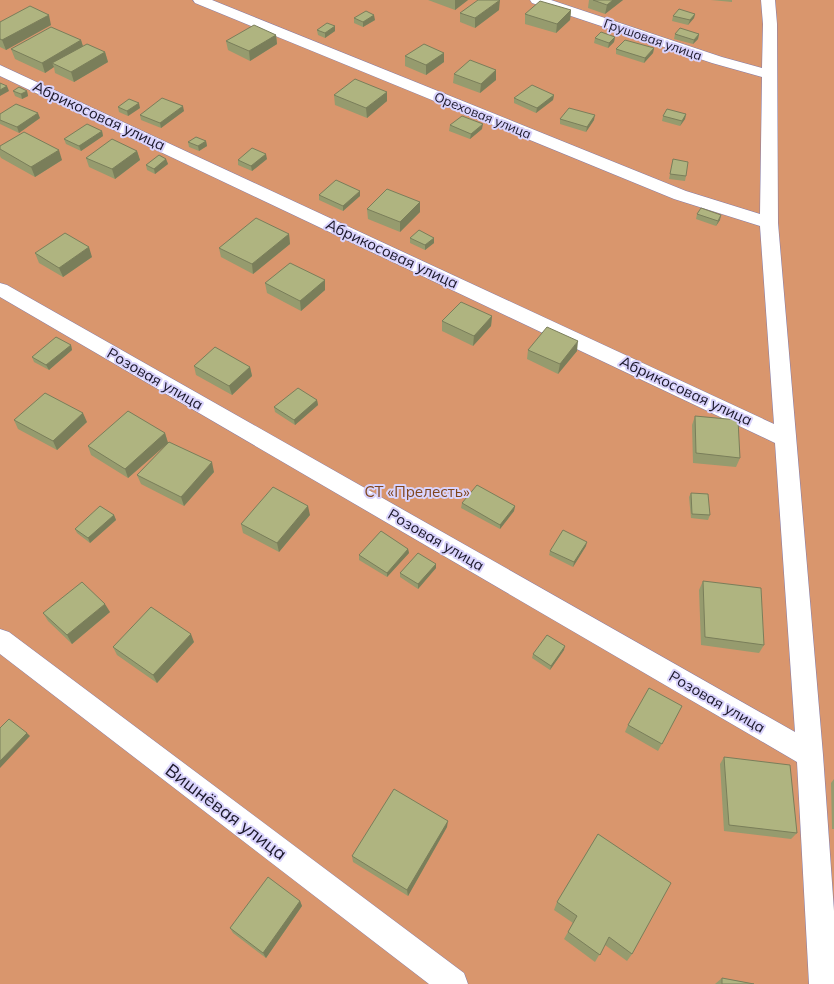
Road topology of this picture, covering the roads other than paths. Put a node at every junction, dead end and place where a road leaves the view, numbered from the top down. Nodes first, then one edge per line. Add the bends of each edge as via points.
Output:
1 (200, 0) edge
2 (538, 0) edge
3 (768, 0) edge
4 (0, 70) edge
5 (769, 74) junction
6 (769, 223) junction
7 (0, 289) edge
8 (785, 438) junction
9 (0, 640) edge
10 (810, 755) junction
11 (453, 984) edge
12 (824, 984) edge

1 - 6 street, Ореховая улица via 680,195
2 - 5 street, Грушовая улица via 717,60
3 - 5 street
4 - 8 street, Абрикосовая улица
5 - 6 street
6 - 8 street
7 - 10 street, Розовая улица
8 - 10 street
9 - 11 street, Вишнёвая улица
10 - 12 street

